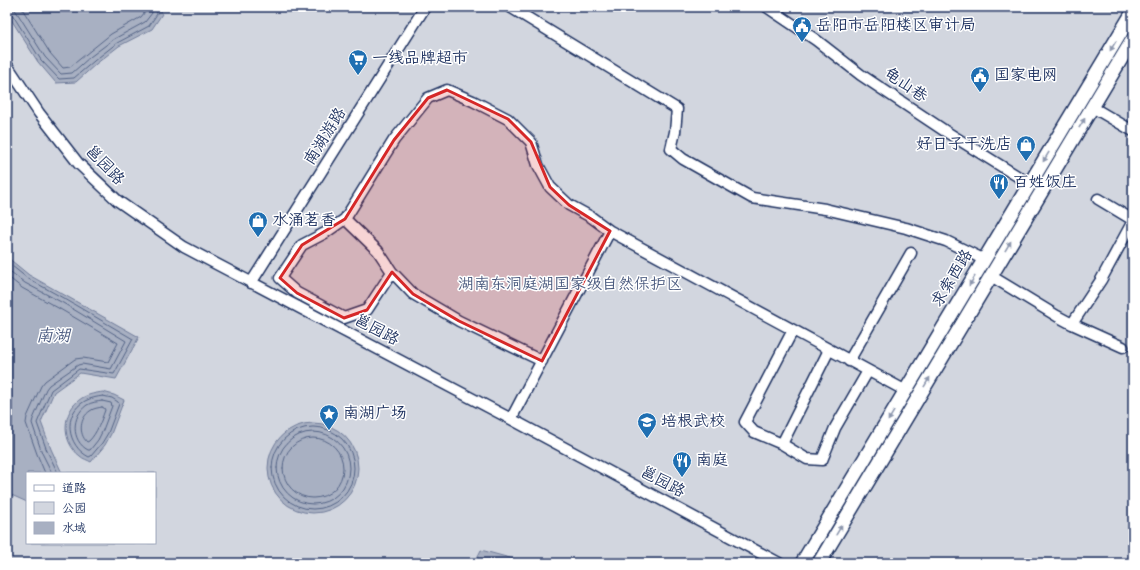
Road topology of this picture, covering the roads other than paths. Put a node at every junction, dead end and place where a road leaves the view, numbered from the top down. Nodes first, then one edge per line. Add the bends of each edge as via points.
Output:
1 (425, 7) edge
2 (510, 7) edge
3 (767, 7) edge
4 (1133, 12) edge
5 (1133, 39) edge
6 (7, 65) edge
7 (1092, 106) junction
8 (1133, 131) edge
9 (1030, 184) junction
10 (1098, 199) dead end
11 (346, 219) junction
12 (1133, 220) edge
13 (610, 231) junction
14 (911, 253) dead end
15 (985, 260) junction
16 (392, 272) junction
17 (991, 276) junction
18 (251, 283) junction
19 (1072, 324) junction
20 (793, 330) junction
21 (1123, 347) dead end
22 (829, 350) junction
23 (849, 360) junction
24 (542, 361) junction
25 (868, 371) junction
26 (906, 391) junction
27 (512, 418) junction
28 (782, 444) junction
29 (779, 563) edge
30 (802, 563) edge
31 (819, 563) edge

1 - 18 street, 南湖游路
2 - 15 street via 677,110 671,149 683,159 752,198 825,209 906,228 946,241
3 - 9 street, 龟山巷 via 867,79
4 -> 9 main road, 求索西路
5 - 7 main road, 求索西路
6 - 18 street, 邕园路 via 39,113 78,163 118,202 184,247
7 - 8 street
17 -> 7 main road, 求索西路
9 - 15 main road, 求索西路
10 - 12 street
11 - 13 street via 394,140 428,98 447,90 508,120 531,142 538,165 550,188 569,205 591,216
11 - 16 street via 378,251
11 - 16 street via 302,245 280,278 297,294 344,318 366,310
12 - 19 street
13 - 20 street
13 - 24 street
14 - 23 street
15 -> 26 main road, 求索西路
16 - 24 street via 413,294 459,321
17 - 19 street
31 -> 17 main road, 求索西路
18 - 27 street, 邕园路
19 - 21 street
20 - 22 street
20 - 28 street via 745,422 754,432
22 - 23 street
22 - 28 street
23 - 25 street
24 - 27 street
25 - 26 street
25 - 28 street via 835,428 822,460 807,459
26 -> 30 main road, 求索西路
27 - 29 street, 邕园路

